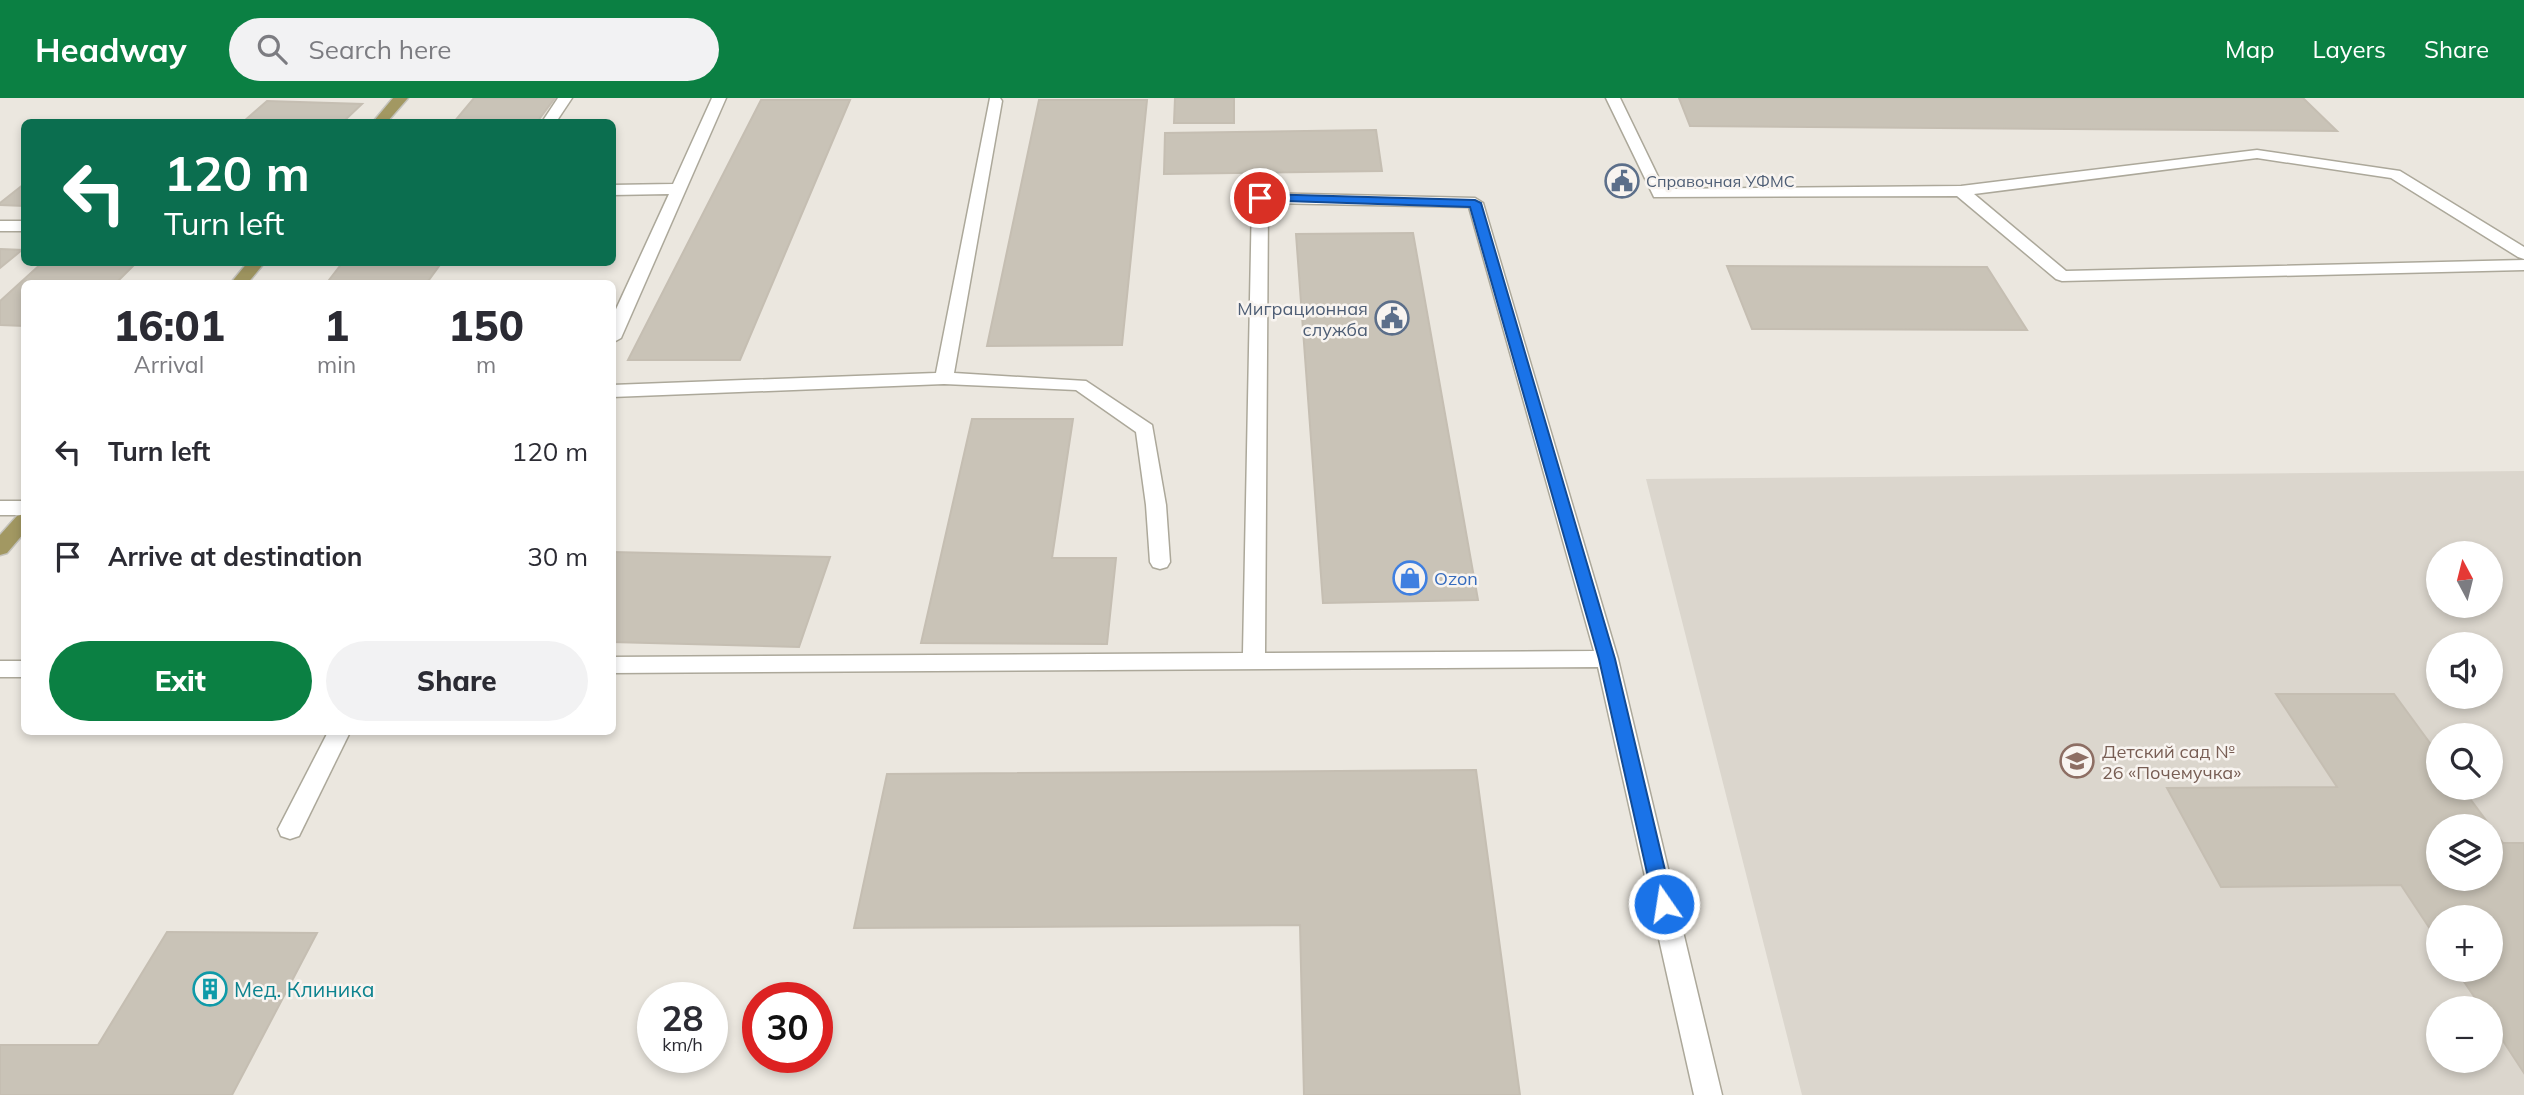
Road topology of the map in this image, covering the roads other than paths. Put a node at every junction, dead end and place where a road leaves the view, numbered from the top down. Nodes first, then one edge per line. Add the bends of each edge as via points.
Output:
1 (401, 98) edge
2 (565, 98) edge
3 (719, 98) edge
4 (1612, 98) edge
5 (995, 101) dead end
6 (383, 119) edge
7 (551, 119) edge
8 (677, 189) junction
9 (616, 190) edge
10 (1961, 191) junction
11 (0, 226) edge
12 (21, 226) edge
13 (2524, 254) edge
14 (2524, 265) edge
15 (254, 266) edge
16 (241, 280) edge
17 (616, 329) edge
18 (944, 378) junction
19 (616, 391) edge
20 (0, 508) edge
21 (21, 508) edge
22 (21, 524) edge
23 (0, 548) edge
24 (1160, 562) dead end
25 (1607, 659) junction
26 (1254, 661) junction
27 (616, 665) edge
28 (0, 669) edge
29 (21, 669) edge
30 (337, 735) edge
31 (290, 829) dead end
32 (1708, 1095) edge

1 - 6 main road
2 - 7 street
3 - 8 street
4 - 10 street via 1659,194
5 - 18 street
8 - 9 street
8 - 17 street
10 - 13 street via 2257,154 2395,174
10 - 14 street via 2062,276
11 - 12 street
15 - 16 main road
18 - 19 street
18 - 24 street via 1080,385 1145,429
20 - 21 street
22 - 23 main road
25 - 26 street
25 - 26 street via 1475,203 1260,198
25 - 32 street
26 - 27 street
28 - 29 street
30 - 31 street

